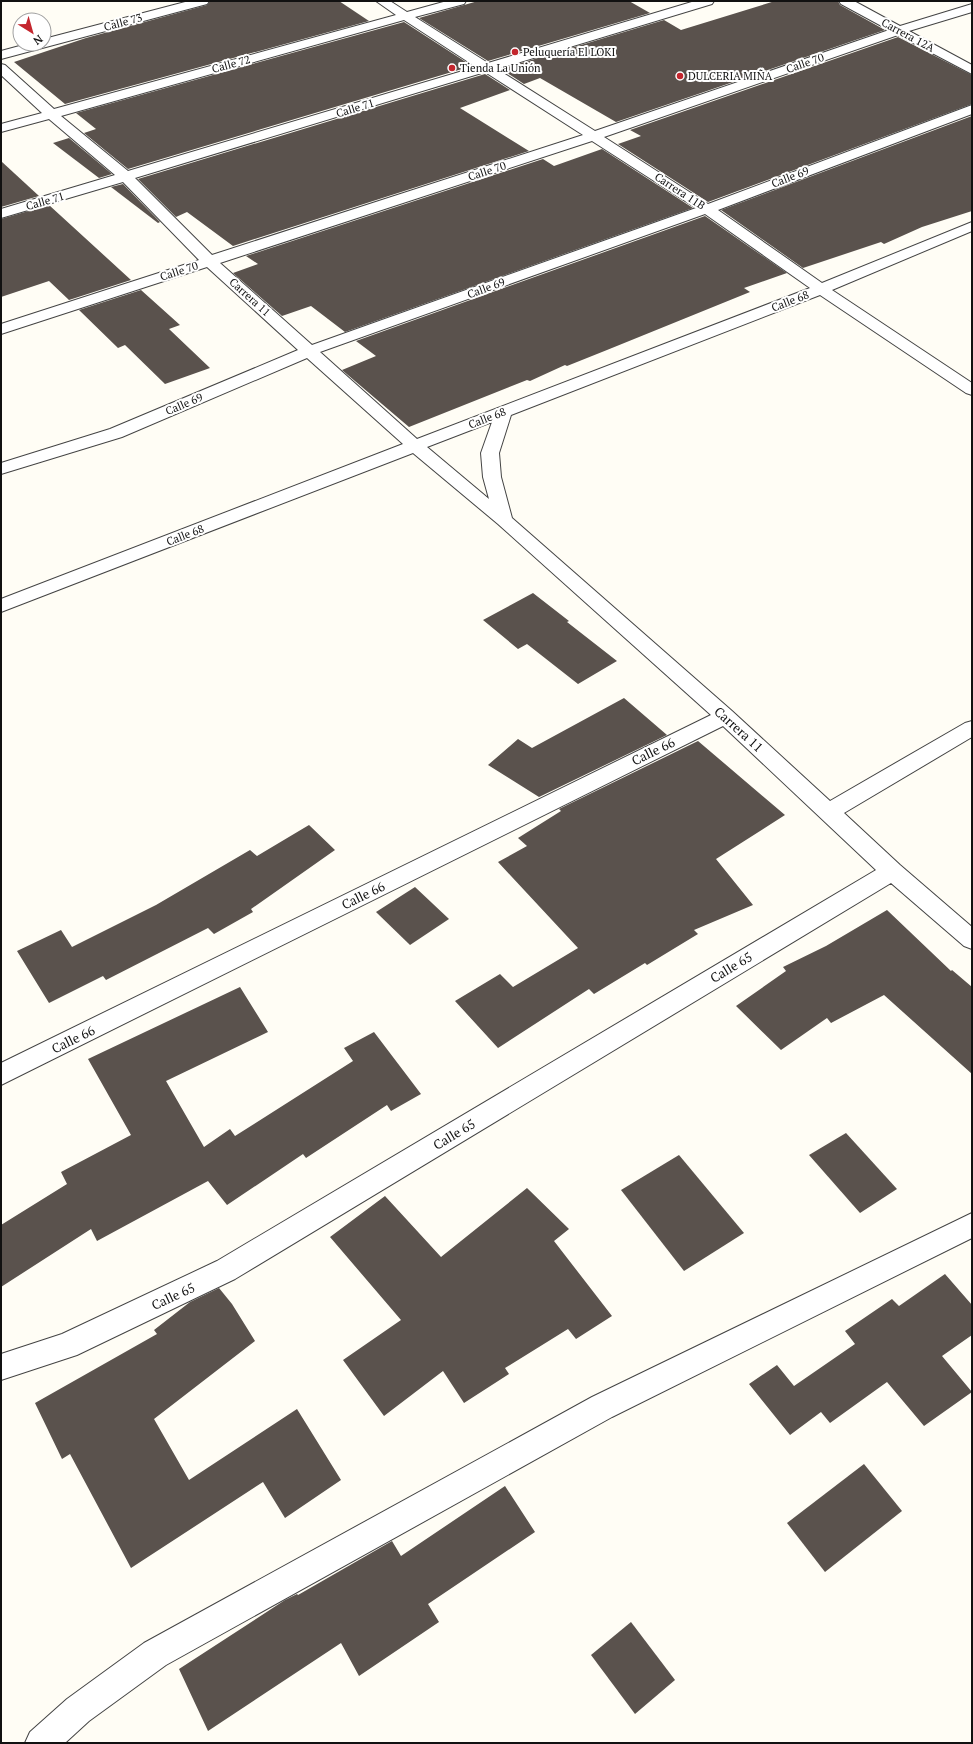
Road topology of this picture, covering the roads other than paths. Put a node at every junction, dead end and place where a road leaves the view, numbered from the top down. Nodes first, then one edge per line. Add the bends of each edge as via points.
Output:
1 (203, 1) edge
2 (382, 1) edge
3 (460, 1) edge
4 (708, 1) edge
5 (844, 1) edge
6 (972, 8) edge
7 (406, 16) junction
8 (900, 30) junction
9 (52, 41) edge
10 (12, 51) edge
11 (1, 54) edge
12 (1, 68) edge
13 (486, 69) junction
14 (972, 70) edge
15 (972, 109) edge
16 (51, 114) junction
17 (1, 128) edge
18 (594, 136) junction
19 (126, 177) junction
20 (707, 208) junction
21 (1, 214) edge
22 (972, 226) edge
23 (209, 261) junction
24 (821, 289) junction
25 (1, 330) edge
26 (309, 351) junction
27 (972, 390) edge
28 (504, 412) junction
29 (415, 446) junction
30 (1, 469) edge
31 (504, 520) junction
32 (1, 606) edge
33 (724, 716) junction
34 (972, 728) edge
35 (829, 812) junction
36 (892, 871) junction
37 (972, 940) edge
38 (1, 1075) edge
39 (972, 1224) edge
40 (1, 1367) edge
41 (41, 1743) edge

1 - 9 street, Calle 73
2 - 7 street, Carrera 11B
3 - 7 street, Calle 72
4 - 13 street, Calle 71
5 - 8 street, Carrera 12A
6 - 8 street, Calle 70
7 - 13 street, Carrera 11B
7 - 16 street, Calle 72
8 - 14 street, Carrera 12A
8 - 18 street, Calle 70
10 - 11 street
12 - 16 street, Carrera 11
13 - 18 street, Carrera 11B
13 - 19 street, Calle 71
15 - 20 street, Calle 69
16 - 17 street, Calle 72
16 - 19 street, Carrera 11
18 - 20 street, Carrera 11B
18 - 23 street, Calle 70
19 - 21 street, Calle 71
19 - 23 street, Carrera 11
20 - 24 street, Carrera 11B
20 - 26 street, Calle 69
22 - 24 street, Calle 68
23 - 25 street, Calle 70
23 - 26 street, Carrera 11
24 - 27 street, Carrera 11B
24 - 28 street, Calle 68
26 - 29 street, Carrera 11
26 - 30 street, Calle 69 via 116,433
28 - 29 street, Calle 68
28 - 31 street via 490,453 492,477
29 - 31 street, Carrera 11
29 - 32 street, Calle 68
31 - 33 street, Carrera 11
33 - 35 street, Carrera 11
33 - 38 street, Calle 66
34 - 35 street
35 - 36 street, Carrera 11
36 - 37 street, Carrera 11
36 - 40 street, Calle 65 via 226,1270 67,1346
39 - 41 street via 602,1408 162,1650 78,1710

